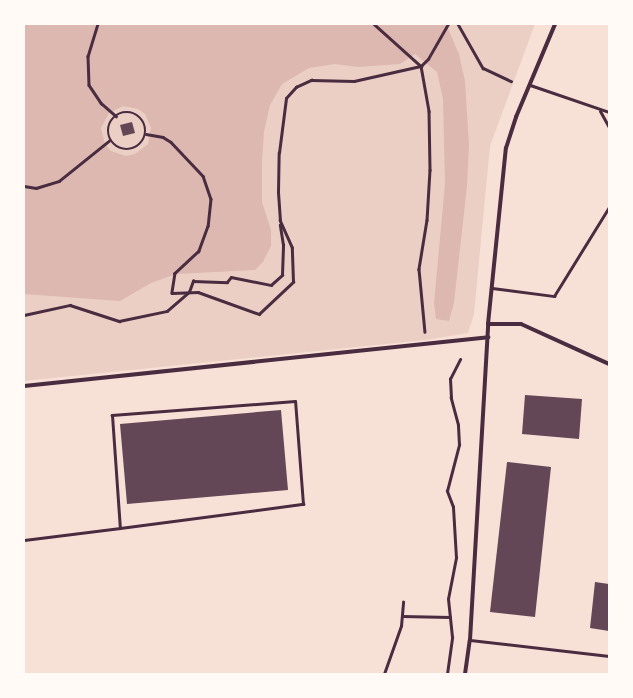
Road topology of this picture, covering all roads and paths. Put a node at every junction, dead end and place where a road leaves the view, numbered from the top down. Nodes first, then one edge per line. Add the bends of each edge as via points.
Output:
1 (98, 24) edge
2 (374, 24) edge
3 (448, 24) edge
4 (458, 24) edge
5 (555, 24) edge
6 (421, 66) junction
7 (511, 81) dead end
8 (530, 85) junction
9 (600, 111) junction
10 (609, 112) edge
11 (116, 116) junction
12 (609, 127) edge
13 (146, 134) junction
14 (110, 140) junction
15 (24, 186) edge
16 (609, 207) edge
17 (280, 221) junction
18 (492, 288) junction
19 (189, 292) junction
20 (24, 315) edge
21 (488, 324) junction
22 (425, 332) dead end
23 (488, 338) junction
24 (460, 359) dead end
25 (609, 364) edge
26 (24, 386) edge
27 (120, 528) junction
28 (24, 540) edge
29 (404, 602) dead end
30 (402, 616) junction
31 (450, 617) junction
32 (470, 640) junction
33 (609, 656) edge
34 (384, 674) edge
35 (447, 674) edge
36 (465, 674) edge

1 - 11 path via 88,56 89,85 100,103
2 - 6 path
3 - 6 path via 428,59
4 - 7 path via 483,68
5 - 8 street
6 - 17 path via 354,81 311,80 296,87 286,98 279,153
6 - 22 path via 429,111 430,170 427,220 419,269
8 - 9 lane
8 - 18 street via 506,148
9 - 10 lane
9 - 12 lane
11 - 13 path via 134,113 144,121
11 - 14 path via 109,127
13 - 14 path via 141,145 130,150 119,148
13 - 19 path via 163,137 171,142 203,176 211,198 208,226 200,251 175,273 172,293
14 - 15 path via 59,181 36,188
16 - 18 lane via 554,296
17 - 19 path via 283,245 282,275 271,284 231,277 227,282 193,280
17 - 19 path via 292,248 293,282 258,314
18 - 21 street
19 - 20 path via 168,311 119,321 70,305
21 - 23 street
21 - 25 street via 521,324
23 - 26 street
23 - 32 street
24 - 31 path via 450,379 459,446 447,490 453,507 456,558 448,599
27 - 27 lane via 303,504 295,401 112,415
27 - 28 lane
29 - 30 path
30 - 31 path
30 - 34 path via 401,626
31 - 35 path via 452,637
32 - 33 lane
32 - 36 street

